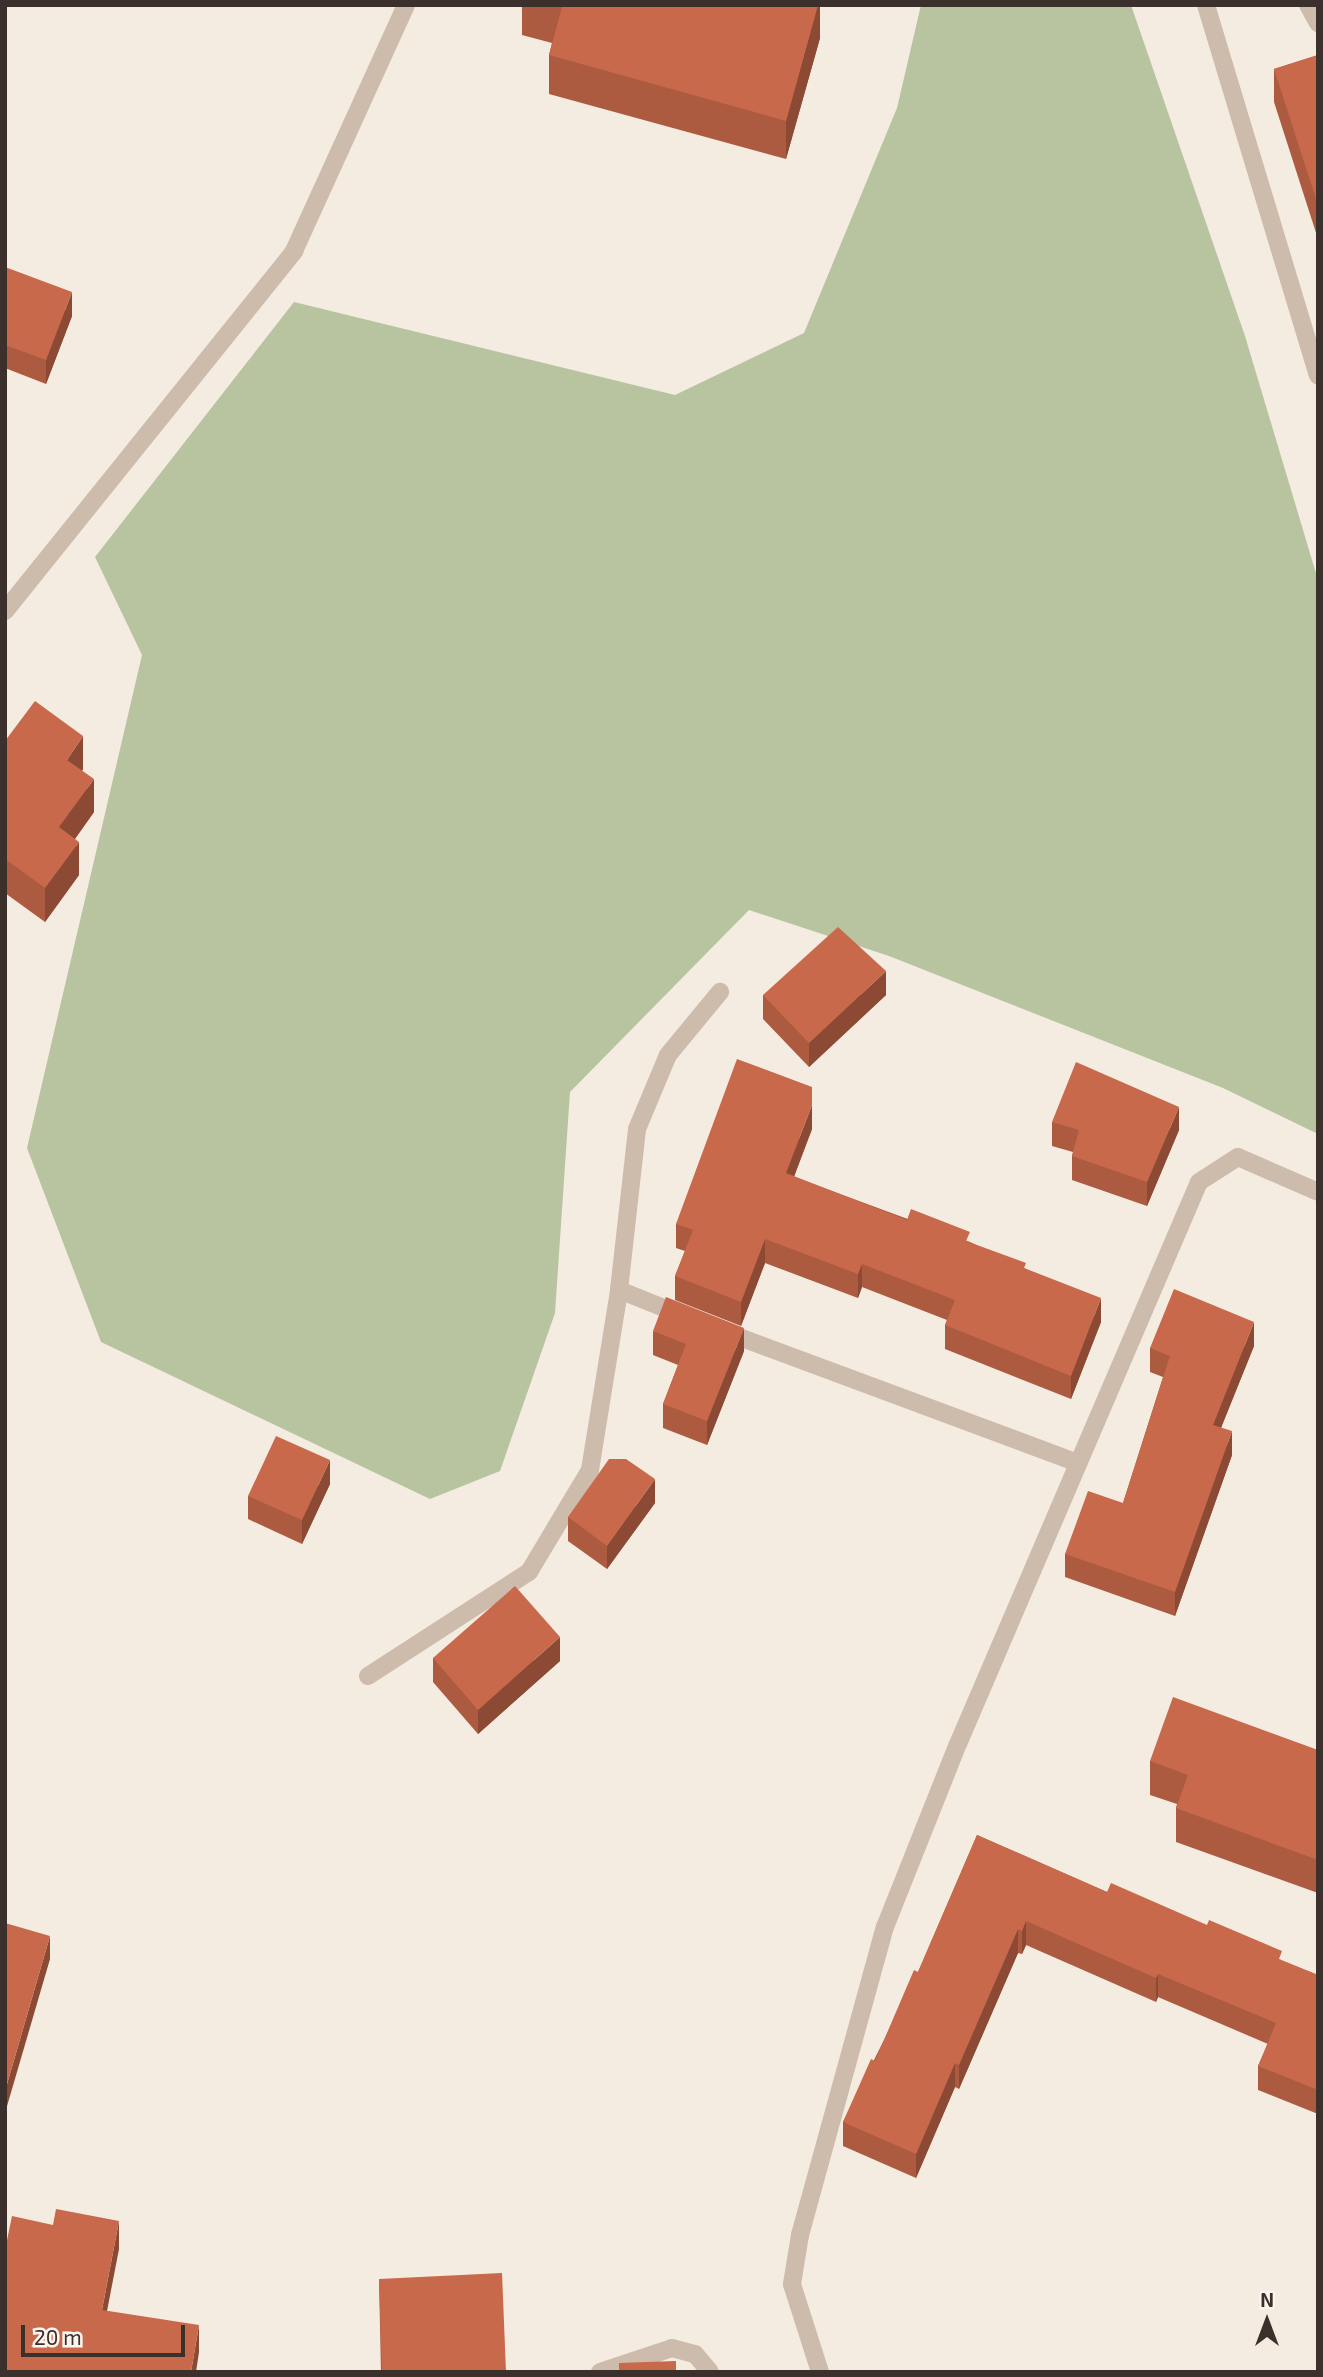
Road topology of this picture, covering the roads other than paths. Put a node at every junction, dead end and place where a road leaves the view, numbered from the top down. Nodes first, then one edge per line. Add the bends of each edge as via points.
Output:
1 (406, 5) edge
2 (1206, 5) edge
3 (1308, 5) edge
4 (1318, 23) edge
5 (1318, 375) edge
6 (5, 611) edge
7 (720, 992) dead end
8 (1318, 1192) edge
9 (619, 1290) junction
10 (1078, 1463) junction
11 (368, 1676) dead end
12 (600, 2372) edge
13 (710, 2372) edge
14 (820, 2372) edge

1 - 6 street via 294,251
2 - 5 street
3 - 4 street
7 - 9 street via 668,1055 636,1129
8 - 10 street via 1238,1157 1199,1182
9 - 10 street
9 - 11 street via 590,1470 529,1572
10 - 14 street via 885,1927 829,2121 792,2284
12 - 13 street via 672,2348 695,2354

